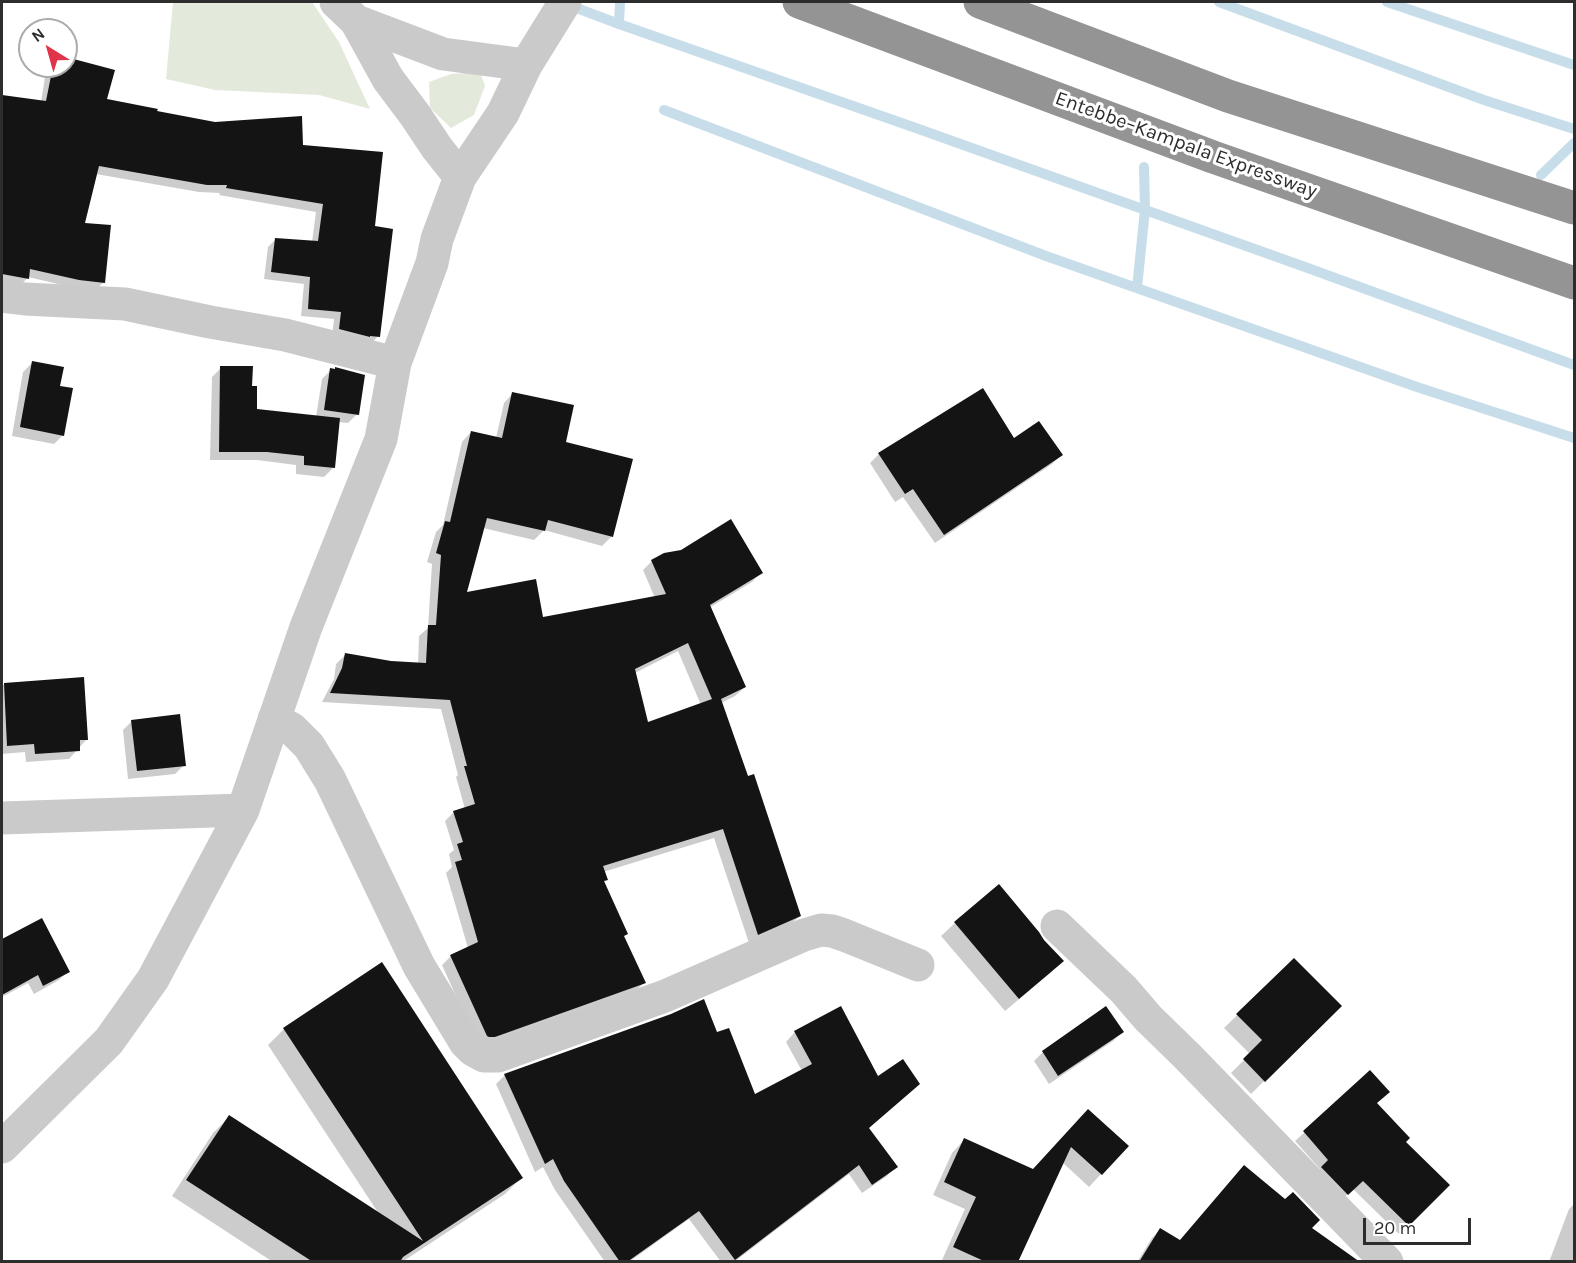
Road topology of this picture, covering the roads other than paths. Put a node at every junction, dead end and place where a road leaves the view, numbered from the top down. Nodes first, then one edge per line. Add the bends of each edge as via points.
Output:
1 (566, 2) edge
2 (799, 2) edge
3 (980, 2) edge
4 (346, 11) edge
5 (526, 65) junction
6 (460, 177) junction
7 (1575, 208) edge
8 (1575, 283) edge
9 (2, 296) edge
10 (395, 363) junction
11 (274, 718) junction
12 (243, 810) junction
13 (2, 818) edge
14 (1057, 926) dead end
15 (918, 965) dead end
16 (2, 1147) edge
17 (1388, 1262) edge

1 - 5 street
2 - 8 highway, Entebbe–Kampala Expressway via 1224,160
3 - 7 highway via 1228,96
4 - 5 street via 443,54
4 - 6 street via 388,79
5 - 6 street via 503,113
6 - 10 street
9 - 10 street via 125,304 285,335
10 - 11 street via 381,440
11 - 12 street
11 - 15 street via 309,746 330,780 418,966 465,1042 484,1056 498,1056 654,1000 821,930 844,935
12 - 13 street
12 - 16 street via 153,979 109,1041
14 - 17 street

